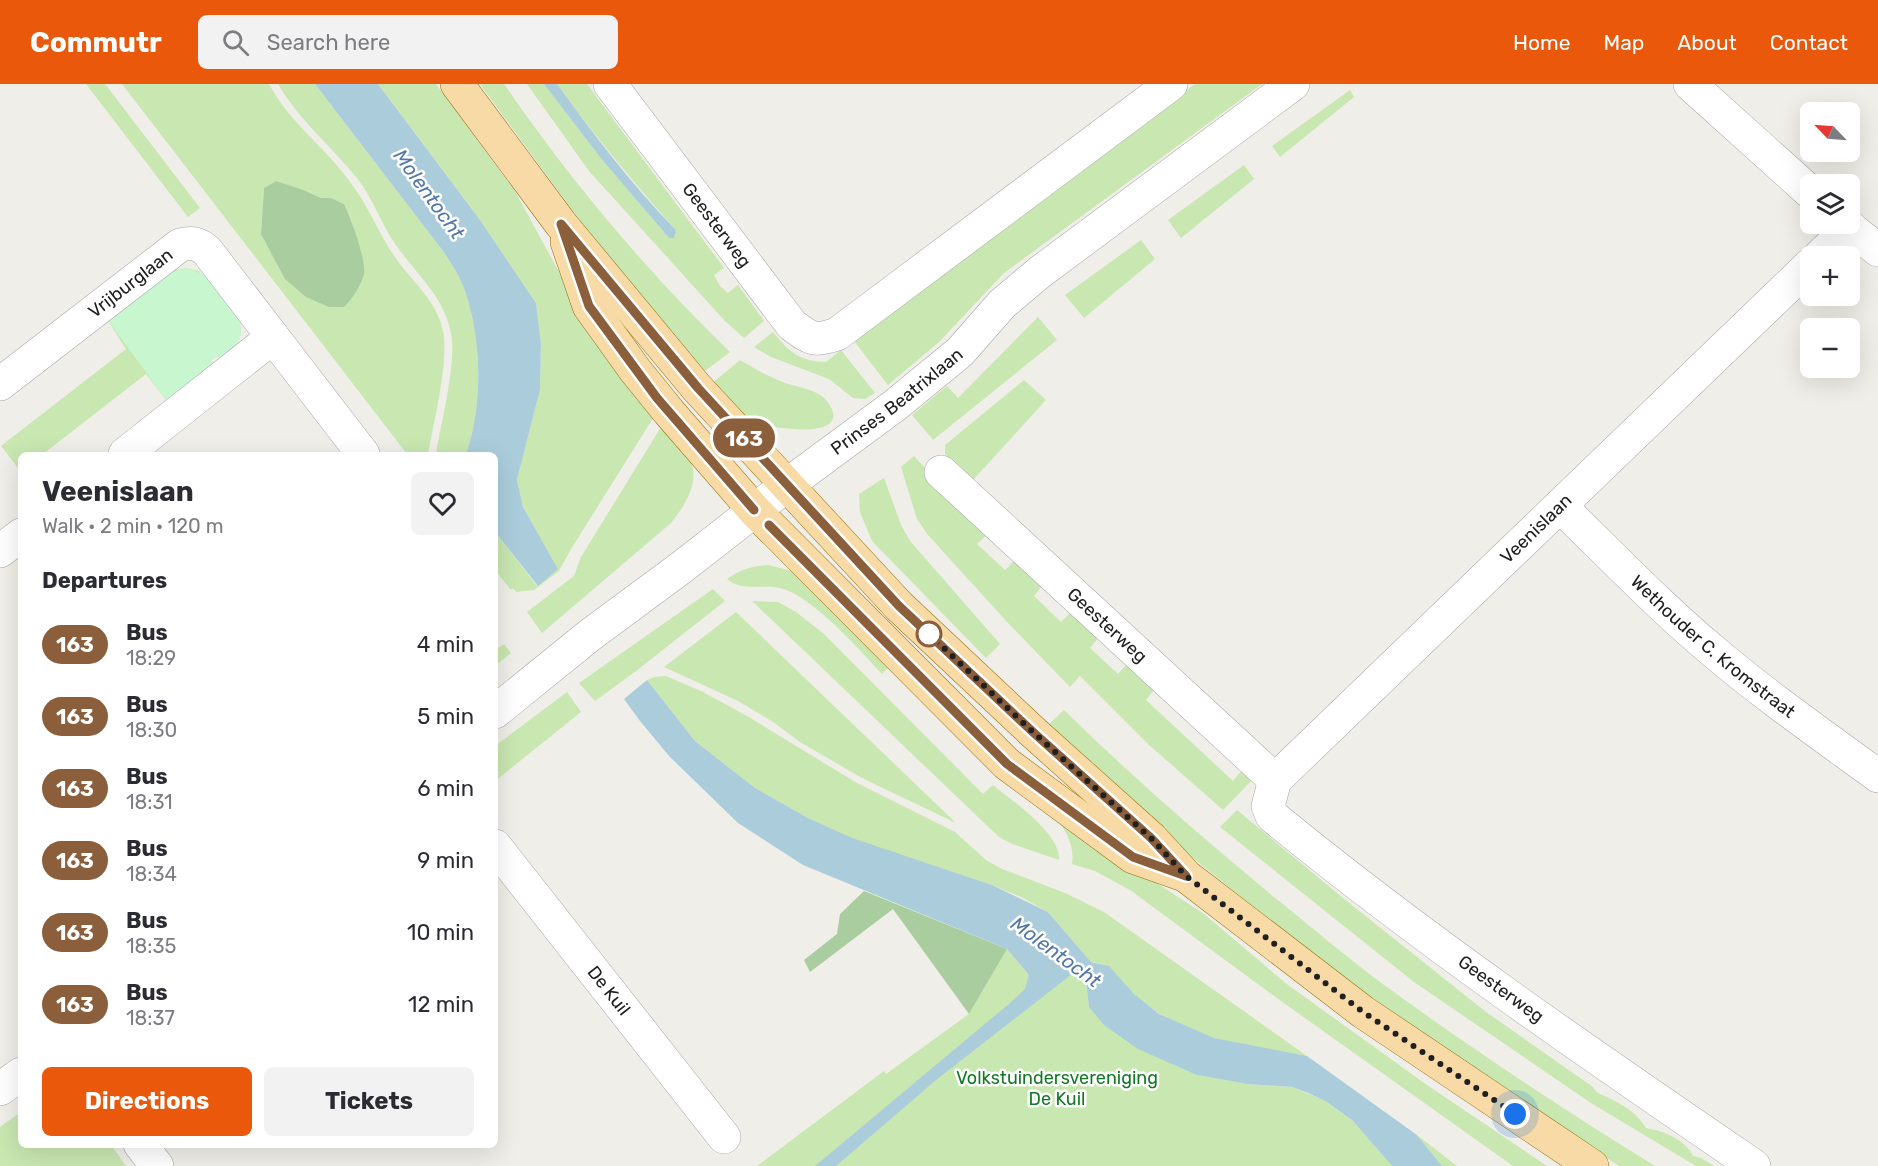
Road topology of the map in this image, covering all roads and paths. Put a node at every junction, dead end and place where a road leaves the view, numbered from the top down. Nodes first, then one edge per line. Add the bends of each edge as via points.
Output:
1 (458, 84) edge
2 (610, 84) edge
3 (1171, 84) edge
4 (1293, 84) edge
5 (1690, 84) edge
6 (1800, 183) edge
7 (561, 224) junction
8 (1840, 234) edge
9 (1859, 234) edge
10 (1829, 246) edge
11 (1878, 250) edge
12 (1800, 275) edge
13 (273, 337) junction
14 (0, 384) edge
15 (128, 452) edge
16 (361, 452) edge
17 (941, 472) dead end
18 (787, 485) junction
19 (1560, 506) junction
20 (754, 510) junction
21 (498, 710) edge
22 (1878, 776) edge
23 (1272, 788) junction
24 (498, 850) edge
25 (1186, 876) junction
26 (18, 1076) edge
27 (0, 1089) edge
28 (724, 1137) dead end
29 (143, 1148) edge
30 (157, 1166) edge
31 (1592, 1166) edge
32 (1754, 1166) edge

1 - 7 main road
2 - 3 street, Geesterweg via 792,325 812,339 837,334
4 - 18 street, Prinses Beatrixlaan via 1040,272 1002,304 960,352
5 - 6 street
7 - 18 main road via 698,388
7 - 20 main road via 589,306 635,370
8 - 10 street
9 - 11 street
12 - 19 street, Veenislaan
13 - 14 street, Vrijburglaan via 207,251 200,244 190,243 180,245
13 - 15 street
13 - 16 street
17 - 23 street, Geesterweg
18 - 20 street, Prinses Beatrixlaan
18 - 25 main road via 899,606 1151,838
19 - 22 street, Wethouder C. Kromstraat via 1712,651
19 - 23 street, Veenislaan
20 - 21 street, Prinses Beatrixlaan
20 - 25 main road via 1007,764 1133,857
23 - 32 street, Geesterweg via 1268,806 1272,816 1341,873 1611,1069
24 - 28 street, De Kuil
25 - 31 main road via 1363,1012
26 - 27 street
29 - 30 street

